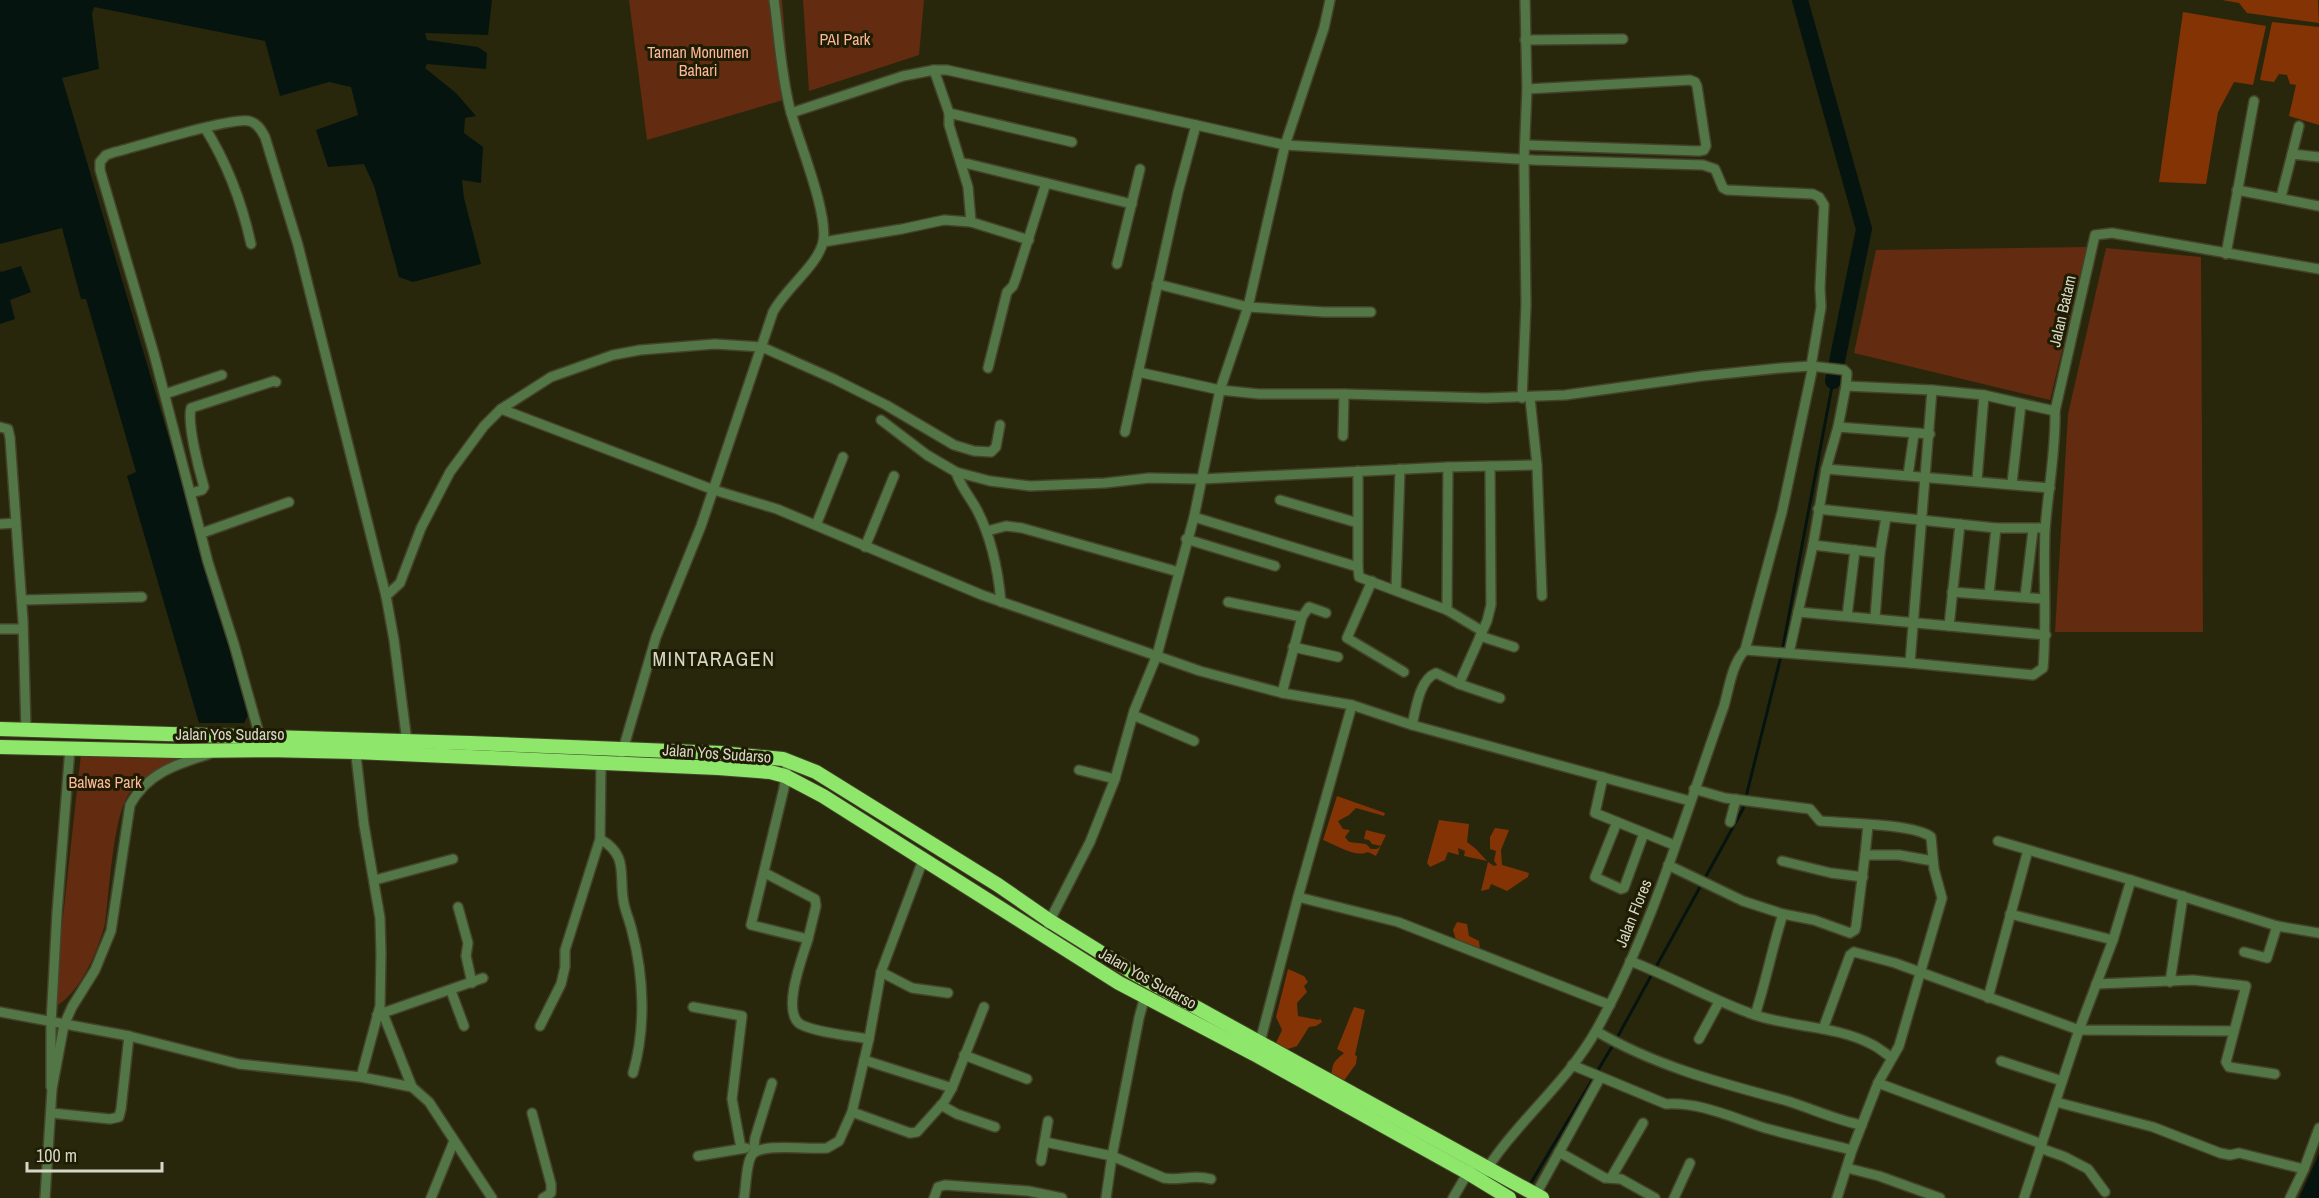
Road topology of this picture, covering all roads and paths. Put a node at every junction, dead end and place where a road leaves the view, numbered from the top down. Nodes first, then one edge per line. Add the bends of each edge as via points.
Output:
1 (774, 0) edge
2 (1330, 0) edge
3 (1525, 0) edge
4 (1623, 39) dead end
5 (1525, 40) junction
6 (934, 70) junction
7 (1527, 89) junction
8 (2254, 101) dead end
9 (791, 113) junction
10 (949, 113) junction
11 (1196, 125) junction
12 (2299, 126) dead end
13 (205, 128) junction
14 (1072, 142) dead end
15 (1285, 145) junction
16 (1525, 145) junction
17 (2292, 154) junction
18 (2319, 157) edge
19 (1524, 160) junction
20 (961, 164) junction
21 (1140, 169) dead end
22 (1046, 183) junction
23 (2237, 190) junction
24 (2281, 198) junction
25 (1132, 204) junction
26 (2319, 206) edge
27 (971, 222) junction
28 (1029, 240) junction
29 (823, 242) junction
30 (251, 244) dead end
31 (2226, 254) junction
32 (1117, 264) dead end
33 (2319, 269) edge
34 (1157, 284) junction
35 (1248, 307) junction
36 (1371, 312) dead end
37 (762, 347) junction
38 (1812, 366) junction
39 (988, 368) dead end
40 (1138, 372) junction
41 (222, 375) dead end
42 (276, 382) dead end
43 (1846, 386) junction
44 (1220, 390) junction
45 (1932, 390) junction
46 (165, 394) junction
47 (1344, 394) junction
48 (1984, 395) junction
49 (1526, 398) junction
50 (2021, 404) junction
51 (501, 410) junction
52 (2055, 411) junction
53 (881, 420) dead end
54 (1000, 425) dead end
55 (0, 427) edge
56 (1838, 427) junction
57 (1125, 432) dead end
58 (1914, 434) junction
59 (1930, 434) junction
60 (1343, 436) dead end
61 (843, 457) dead end
62 (1538, 465) junction
63 (1490, 466) junction
64 (1448, 467) junction
65 (1400, 469) junction
66 (1826, 469) junction
67 (1358, 471) junction
68 (957, 472) junction
69 (894, 476) dead end
70 (1908, 476) junction
71 (1927, 477) junction
72 (1202, 479) junction
73 (1977, 480) junction
74 (2012, 483) junction
75 (2050, 488) junction
76 (714, 490) junction
77 (191, 492) junction
78 (1280, 500) dead end
79 (289, 502) dead end
80 (1818, 509) junction
81 (1194, 517) junction
82 (1886, 517) junction
83 (1920, 518) junction
84 (16, 523) junction
85 (1358, 523) junction
86 (0, 524) edge
87 (1960, 524) junction
88 (816, 525) junction
89 (1996, 528) junction
90 (2046, 528) junction
91 (2033, 530) junction
92 (987, 531) junction
93 (202, 533) junction
94 (1186, 539) junction
95 (1813, 545) junction
96 (865, 547) junction
97 (1855, 550) junction
98 (1880, 553) junction
99 (1275, 566) dead end
100 (1358, 567) junction
101 (1179, 572) junction
102 (1372, 581) junction
103 (1396, 590) junction
104 (1952, 592) junction
105 (1989, 594) junction
106 (1542, 596) dead end
107 (142, 597) dead end
108 (386, 597) junction
109 (2025, 597) junction
110 (2044, 599) junction
111 (22, 600) junction
112 (1001, 602) junction
113 (1228, 602) dead end
114 (1447, 610) junction
115 (1798, 612) junction
116 (1326, 614) dead end
117 (1846, 616) junction
118 (1302, 617) junction
119 (1875, 618) junction
120 (1912, 622) junction
121 (1949, 626) junction
122 (0, 629) edge
123 (23, 629) junction
124 (1481, 634) junction
125 (2046, 635) junction
126 (1514, 646) dead end
127 (1293, 647) junction
128 (1745, 650) junction
129 (1787, 653) junction
130 (1157, 655) junction
131 (1338, 657) dead end
132 (1910, 663) junction
133 (1404, 672) dead end
134 (1459, 684) junction
135 (1282, 693) junction
136 (1500, 698) dead end
137 (1352, 705) junction
138 (1133, 715) junction
139 (1412, 724) junction
140 (0, 729) edge
141 (26, 730) junction
142 (260, 737) junction
143 (1194, 741) dead end
144 (407, 742) junction
145 (355, 746) junction
146 (0, 747) edge
147 (70, 748) junction
148 (223, 750) junction
149 (622, 750) junction
150 (788, 760) junction
151 (601, 763) junction
152 (621, 764) junction
153 (1079, 770) dead end
154 (785, 776) junction
155 (1603, 777) junction
156 (1116, 779) junction
157 (1694, 789) junction
158 (1741, 799) junction
159 (1690, 801) junction
160 (1617, 822) junction
161 (1730, 822) dead end
162 (1868, 825) junction
163 (1644, 833) junction
164 (600, 839) junction
165 (1998, 841) dead end
166 (1674, 845) junction
167 (2028, 850) junction
168 (1865, 855) junction
169 (453, 859) dead end
170 (923, 860) junction
171 (1782, 861) dead end
172 (1933, 861) junction
173 (1668, 865) junction
174 (765, 873) junction
175 (1863, 877) junction
176 (375, 880) junction
177 (2131, 880) junction
178 (2182, 896) junction
179 (1298, 897) junction
180 (458, 907) dead end
181 (1783, 914) junction
182 (2010, 914) junction
183 (1050, 921) junction
184 (2277, 926) junction
185 (2319, 933) edge
186 (1042, 934) junction
187 (808, 939) junction
188 (2113, 940) junction
189 (2244, 952) dead end
190 (1630, 961) junction
191 (881, 972) junction
192 (1919, 972) junction
193 (483, 978) dead end
194 (2170, 982) junction
195 (472, 983) junction
196 (2096, 984) junction
197 (451, 991) junction
198 (948, 993) dead end
199 (1146, 996) junction
200 (1988, 998) junction
201 (1719, 1002) junction
202 (1610, 1005) junction
203 (693, 1007) dead end
204 (984, 1007) dead end
205 (0, 1012) edge
206 (380, 1012) junction
207 (1755, 1015) junction
208 (51, 1023) junction
209 (64, 1025) junction
210 (464, 1026) dead end
211 (540, 1026) dead end
212 (1823, 1029) junction
213 (1596, 1030) junction
214 (2079, 1030) junction
215 (2233, 1031) junction
216 (129, 1036) junction
217 (869, 1039) junction
218 (1699, 1040) dead end
219 (1260, 1042) junction
220 (964, 1055) junction
221 (1892, 1058) junction
222 (864, 1060) junction
223 (2001, 1060) dead end
224 (1572, 1065) junction
225 (633, 1073) dead end
226 (2275, 1074) dead end
227 (1594, 1075) junction
228 (361, 1077) junction
229 (1027, 1079) dead end
230 (2062, 1081) junction
231 (772, 1083) dead end
232 (1878, 1083) junction
233 (412, 1087) junction
234 (952, 1088) junction
235 (52, 1089) junction
236 (2056, 1102) junction
237 (941, 1105) junction
238 (852, 1112) junction
239 (51, 1113) junction
240 (532, 1113) dead end
241 (1048, 1121) dead end
242 (1642, 1122) dead end
243 (1862, 1125) junction
244 (995, 1127) dead end
245 (2319, 1128) edge
246 (454, 1141) junction
247 (1045, 1142) junction
248 (2041, 1146) junction
249 (741, 1148) junction
250 (755, 1149) junction
251 (1852, 1150) junction
252 (1559, 1152) junction
253 (698, 1156) dead end
254 (1112, 1156) junction
255 (1041, 1161) dead end
256 (1690, 1163) dead end
257 (1475, 1168) junction
258 (1847, 1168) junction
259 (2304, 1169) junction
260 (1611, 1178) junction
261 (1210, 1179) dead end
262 (2106, 1192) dead end
263 (1537, 1195) edge
264 (1040, 1196) edge
265 (45, 1198) edge
266 (431, 1198) edge
267 (492, 1198) edge
268 (543, 1198) edge
269 (744, 1198) edge
270 (934, 1198) edge
271 (1062, 1198) edge
272 (1106, 1198) edge
273 (1453, 1198) edge
274 (1509, 1198) edge
275 (1655, 1198) edge
276 (1674, 1198) edge
277 (1837, 1198) edge
278 (1940, 1198) edge
279 (2024, 1198) edge
280 (2290, 1198) edge

1 - 9 street
2 - 15 street
3 - 5 street
4 - 5 street
5 - 7 street
6 - 9 street via 903,76
6 - 10 street
6 - 11 street
7 - 16 street
7 - 16 street via 1690,80 1698,86 1706,146 1699,151
8 - 23 street
9 - 29 street via 819,204
10 - 14 street
10 - 20 street
11 - 15 street
11 - 34 street
12 - 17 street
13 - 30 street via 221,154
13 - 46 street via 115,152 100,162
13 - 108 street via 247,120 257,125 265,137 298,245
15 - 19 street
15 - 35 street
16 - 19 street
17 - 18 street
17 - 24 street
19 - 38 street, Jalan Flores via 1703,165 1715,169 1727,190 1819,197 1824,205 1821,307
19 - 49 street
20 - 22 street
20 - 27 street
21 - 25 street
22 - 25 street
22 - 28 street
23 - 24 street
23 - 31 street
24 - 26 street
25 - 32 street
27 - 28 street
27 - 29 street via 938,220 902,230
28 - 39 street via 1014,285 1007,292
29 - 37 street via 809,267 777,305
31 - 33 street, Jalan Batam
31 - 52 street, Jalan Batam via 2112,233 2095,235
34 - 35 street
34 - 40 street
35 - 36 street
35 - 44 street
37 - 51 street via 715,344 613,355 551,377
37 - 54 street via 886,405 954,445 991,452 996,447
37 - 76 street
38 - 43 street via 1842,369 1847,373
38 - 49 street
38 - 128 street, Jalan Flores via 1782,512
40 - 44 street
40 - 57 street
41 - 46 street
42 - 77 street via 191,408 192,433 204,488
43 - 45 street
43 - 56 street
44 - 47 street
44 - 72 street
45 - 48 street
45 - 59 street
46 - 77 street
47 - 49 street
47 - 60 street
48 - 50 street
48 - 73 street
49 - 62 street
50 - 52 street
50 - 74 street
51 - 76 street
51 - 108 street via 478,433 450,472 420,528 400,583
52 - 75 street
53 - 68 street
55 - 84 street via 9,432
56 - 58 street
56 - 66 street
58 - 59 street
58 - 70 street
59 - 71 street
61 - 88 street
62 - 63 street
62 - 106 street
63 - 64 street
63 - 124 street via 1491,605
64 - 65 street
64 - 114 street
65 - 67 street
65 - 103 street
66 - 70 street
66 - 80 street
67 - 72 street
67 - 85 street
68 - 72 street via 1030,486 1149,478
68 - 92 street
69 - 96 street
70 - 71 street
71 - 73 street
71 - 83 street
72 - 81 street
73 - 74 street
74 - 75 street
75 - 90 street
76 - 88 street
76 - 149 street via 663,616
77 - 93 street
78 - 85 street
79 - 93 street
80 - 82 street
80 - 95 street
81 - 94 street
81 - 100 street
82 - 83 street
82 - 98 street
83 - 87 street
83 - 120 street
84 - 86 street
84 - 111 street
85 - 100 street
87 - 89 street
87 - 104 street
88 - 96 street
89 - 91 street
89 - 105 street
90 - 91 street
90 - 110 street
91 - 109 street
92 - 101 street via 1006,526 1022,528
92 - 112 street via 998,568
93 - 142 street
94 - 99 street
94 - 101 street
95 - 97 street
95 - 115 street
96 - 112 street
97 - 98 street
97 - 117 street
98 - 119 street
100 - 102 street via 1359,577
101 - 130 street
102 - 103 street
102 - 133 street via 1347,638
103 - 114 street
104 - 105 street
104 - 121 street
105 - 109 street
107 - 111 street
108 - 144 street
109 - 110 street
110 - 125 street
111 - 123 street
112 - 130 street
113 - 118 street
114 - 124 street
115 - 117 street
115 - 129 street
116 - 118 street via 1309,607
117 - 119 street
118 - 127 street
119 - 120 street
120 - 121 street
120 - 132 street
121 - 125 street
122 - 123 street
123 - 141 street
124 - 126 street
124 - 134 street
125 - 132 street via 2043,668 2033,675
127 - 131 street
127 - 135 street
128 - 129 street
128 - 157 street, Jalan Flores
129 - 132 street
130 - 135 street
130 - 138 street
134 - 136 street
134 - 139 street via 1436,674 1429,677
135 - 137 street
137 - 139 street
137 - 179 street
138 - 143 street
138 - 156 street
139 - 155 street
140 - 141 highway, Jalan Yos Sudarso
141 - 142 highway, Jalan Yos Sudarso
142 - 145 highway, Jalan Yos Sudarso
144 - 145 highway, Jalan Yos Sudarso
144 - 149 highway, Jalan Yos Sudarso
145 - 148 highway, Jalan Yos Sudarso
145 - 151 highway, Jalan Yos Sudarso
145 - 176 street
146 - 147 highway, Jalan Yos Sudarso
147 - 148 highway, Jalan Yos Sudarso
147 - 208 street
148 - 209 street via 166,769 134,798 128,811 111,931
149 - 150 highway, Jalan Yos Sudarso
149 - 152 street
150 - 154 street
150 - 183 highway, Jalan Yos Sudarso via 816,772
151 - 152 highway, Jalan Yos Sudarso
151 - 164 street
152 - 154 highway, Jalan Yos Sudarso via 718,768
153 - 156 street
154 - 170 highway, Jalan Yos Sudarso
154 - 174 street
155 - 159 street
155 - 160 street via 1596,813
156 - 183 street
157 - 158 street
157 - 159 street, Jalan Flores
158 - 161 street
158 - 162 street via 1810,809 1820,821
159 - 166 street, Jalan Flores
160 - 163 street
160 - 163 street via 1596,877 1622,889
162 - 168 street
162 - 172 street via 1929,834
163 - 166 street
164 - 211 street via 565,950 561,984
164 - 225 street via 612,846 621,864 623,897 633,932 642,1021
165 - 167 street
166 - 173 street, Jalan Flores
167 - 177 street
167 - 182 street
168 - 172 street
168 - 175 street
169 - 176 street
170 - 186 highway, Jalan Yos Sudarso
170 - 191 street
171 - 175 street
172 - 192 street via 1942,898
173 - 181 street via 1727,894
173 - 190 street, Jalan Flores
174 - 187 street via 815,899
174 - 187 street via 751,925
175 - 181 street via 1853,932
176 - 206 street via 380,918
177 - 178 street
177 - 188 street
178 - 184 street
178 - 194 street
179 - 202 street via 1398,922
179 - 219 street
180 - 195 street via 468,943 466,956
181 - 207 street
182 - 188 street
182 - 200 street
183 - 186 street
183 - 219 highway, Jalan Yos Sudarso via 1132,972
184 - 185 street
184 - 189 street via 2267,958
186 - 199 highway, Jalan Yos Sudarso
187 - 217 street via 793,994 797,1022
188 - 196 street
190 - 201 street
190 - 202 street, Jalan Flores
191 - 198 street via 912,988
191 - 217 street
192 - 200 street
192 - 212 street via 1851,952
192 - 221 street via 1899,1046
193 - 195 street
194 - 196 street
194 - 215 street via 2246,986
195 - 197 street
196 - 214 street
197 - 206 street
197 - 210 street
199 - 254 street
199 - 257 highway, Jalan Yos Sudarso
200 - 214 street
201 - 207 street
201 - 218 street
202 - 213 street, Jalan Flores
203 - 249 street via 742,1016 732,1099
204 - 220 street
205 - 208 street
206 - 228 street
206 - 233 street
207 - 212 street
208 - 209 street
208 - 235 street
209 - 216 street
209 - 235 street
212 - 221 street via 1872,1044
213 - 224 street, Jalan Flores
213 - 243 street via 1641,1055 1833,1119
214 - 215 street
214 - 230 street
215 - 226 street via 2227,1065
216 - 228 street via 239,1064
216 - 239 street via 119,1117
217 - 222 street
219 - 257 highway, Jalan Yos Sudarso
220 - 229 street
220 - 234 street
221 - 232 street
222 - 234 street
222 - 238 street
223 - 230 street
224 - 227 street
224 - 257 street, Jalan Flores via 1521,1124
227 - 251 street via 1666,1104 1708,1109
227 - 252 street
228 - 233 street
230 - 236 street
231 - 250 street via 756,1132
232 - 243 street
232 - 248 street
233 - 246 street via 429,1102
234 - 237 street
235 - 239 street
236 - 248 street
236 - 259 street via 2153,1127 2220,1153 2239,1152
237 - 238 street via 914,1134
237 - 244 street
238 - 250 street via 839,1141 831,1147
239 - 265 street
240 - 268 street via 551,1184 551,1193
241 - 247 street
242 - 260 street
243 - 251 street
245 - 259 street
246 - 266 street
246 - 267 street
247 - 254 street
247 - 255 street
248 - 262 street via 2088,1168
248 - 279 street
249 - 250 street
249 - 253 street
250 - 269 street
251 - 258 street
252 - 260 street
252 - 263 street
254 - 261 street via 1164,1178
254 - 272 street
256 - 276 street
257 - 263 highway
257 - 273 street, Jalan Flores
257 - 274 highway
258 - 277 street
258 - 278 street
259 - 280 street
260 - 275 street via 1622,1179
264 - 270 street via 945,1185 938,1187
264 - 271 street

